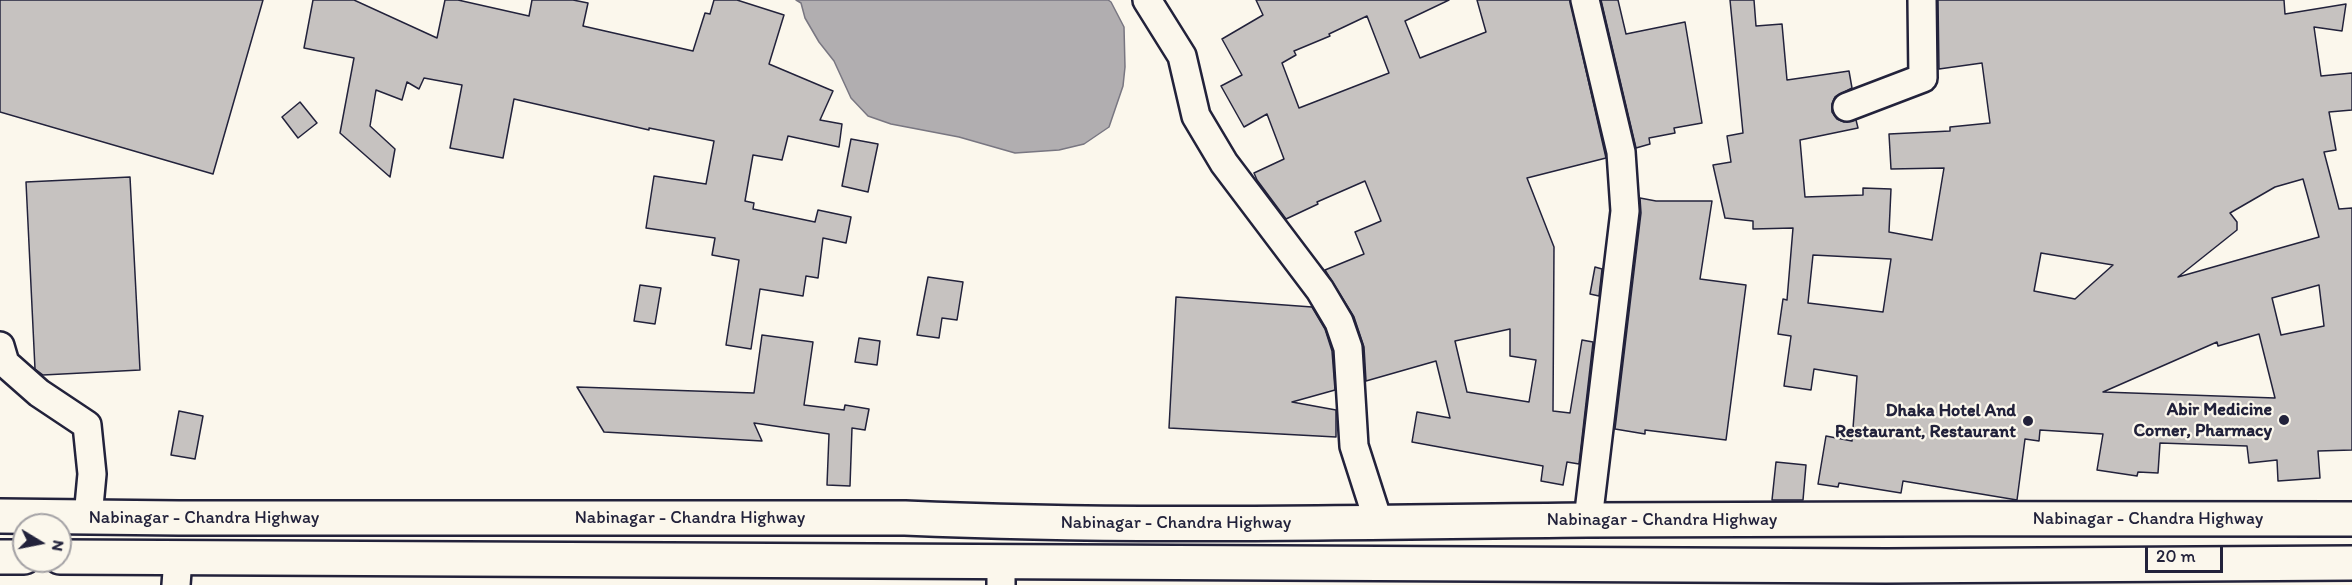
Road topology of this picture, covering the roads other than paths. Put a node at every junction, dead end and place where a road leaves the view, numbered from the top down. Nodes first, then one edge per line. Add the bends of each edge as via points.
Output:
1 (1147, 0) edge
2 (1585, 0) edge
3 (1922, 0) edge
4 (1847, 107) dead end
5 (0, 346) edge
6 (0, 516) edge
7 (88, 517) junction
8 (2352, 519) edge
9 (1588, 520) junction
10 (1379, 524) junction
11 (72, 558) edge
12 (2352, 563) edge
13 (177, 571) edge
14 (1001, 574) edge

1 - 10 street via 1182,56 1196,116 1224,163 1340,322 1348,348 1354,446
2 - 9 street via 1621,152 1626,211
3 - 4 street via 1923,78
5 - 7 street via 5,363 39,393 87,425 92,474
6 - 7 highway, Nabinagar - Chandra Highway
7 - 10 highway, Nabinagar - Chandra Highway via 905,518
8 - 9 highway, Nabinagar - Chandra Highway
9 - 10 highway, Nabinagar - Chandra Highway
11 - 13 highway
12 - 14 highway via 1626,563
13 - 14 highway

